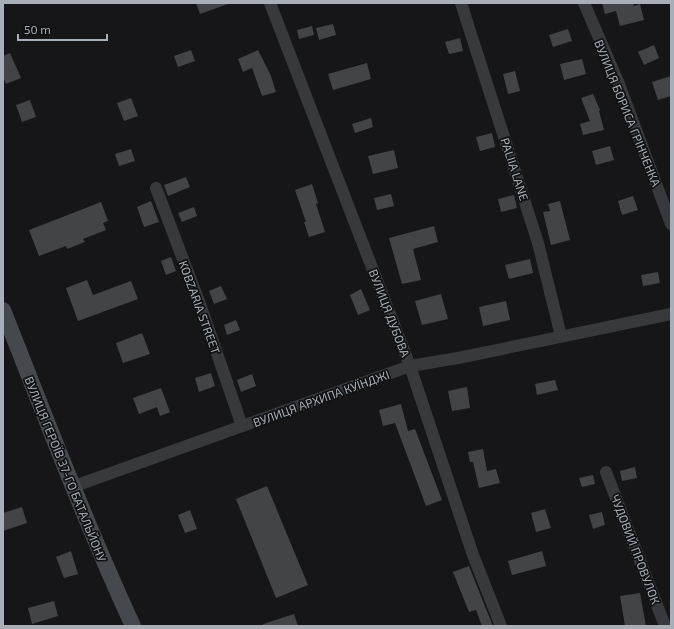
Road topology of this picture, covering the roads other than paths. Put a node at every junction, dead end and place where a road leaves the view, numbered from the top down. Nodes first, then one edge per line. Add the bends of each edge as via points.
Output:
1 (270, 3) edge
2 (462, 3) edge
3 (584, 3) edge
4 (156, 188) dead end
5 (671, 224) edge
6 (3, 310) edge
7 (671, 314) edge
8 (561, 336) junction
9 (410, 366) junction
10 (242, 426) junction
11 (606, 472) dead end
12 (72, 487) junction
13 (133, 626) edge
14 (501, 626) edge
15 (665, 626) edge

1 - 9 street, ВУЛИЦЯ ДУБОВА
2 - 8 street, PALIIA LANE via 538,243
3 - 5 street, ВУЛИЦЯ БОРИСА ГРІНЧЕНКА via 619,84
4 - 10 street, KOBZARIA STREET
6 - 12 street, ВУЛИЦЯ ГЕРОЇВ 37-ГО БАТАЛЬЙОНУ
7 - 8 street, ВУЛИЦЯ АРХИПА КУЇНДЖІ
8 - 9 street, ВУЛИЦЯ АРХИПА КУЇНДЖІ
9 - 10 street, ВУЛИЦЯ АРХИПА КУЇНДЖІ
9 - 14 street, ВУЛИЦЯ ДУБОВА via 473,555
10 - 12 street, ВУЛИЦЯ АРХИПА КУЇНДЖІ
11 - 15 street, ЧУДОВИЙ ПРОВУЛОК
12 - 13 street, ВУЛИЦЯ ГЕРОЇВ 37-ГО БАТАЛЬЙОНУ

